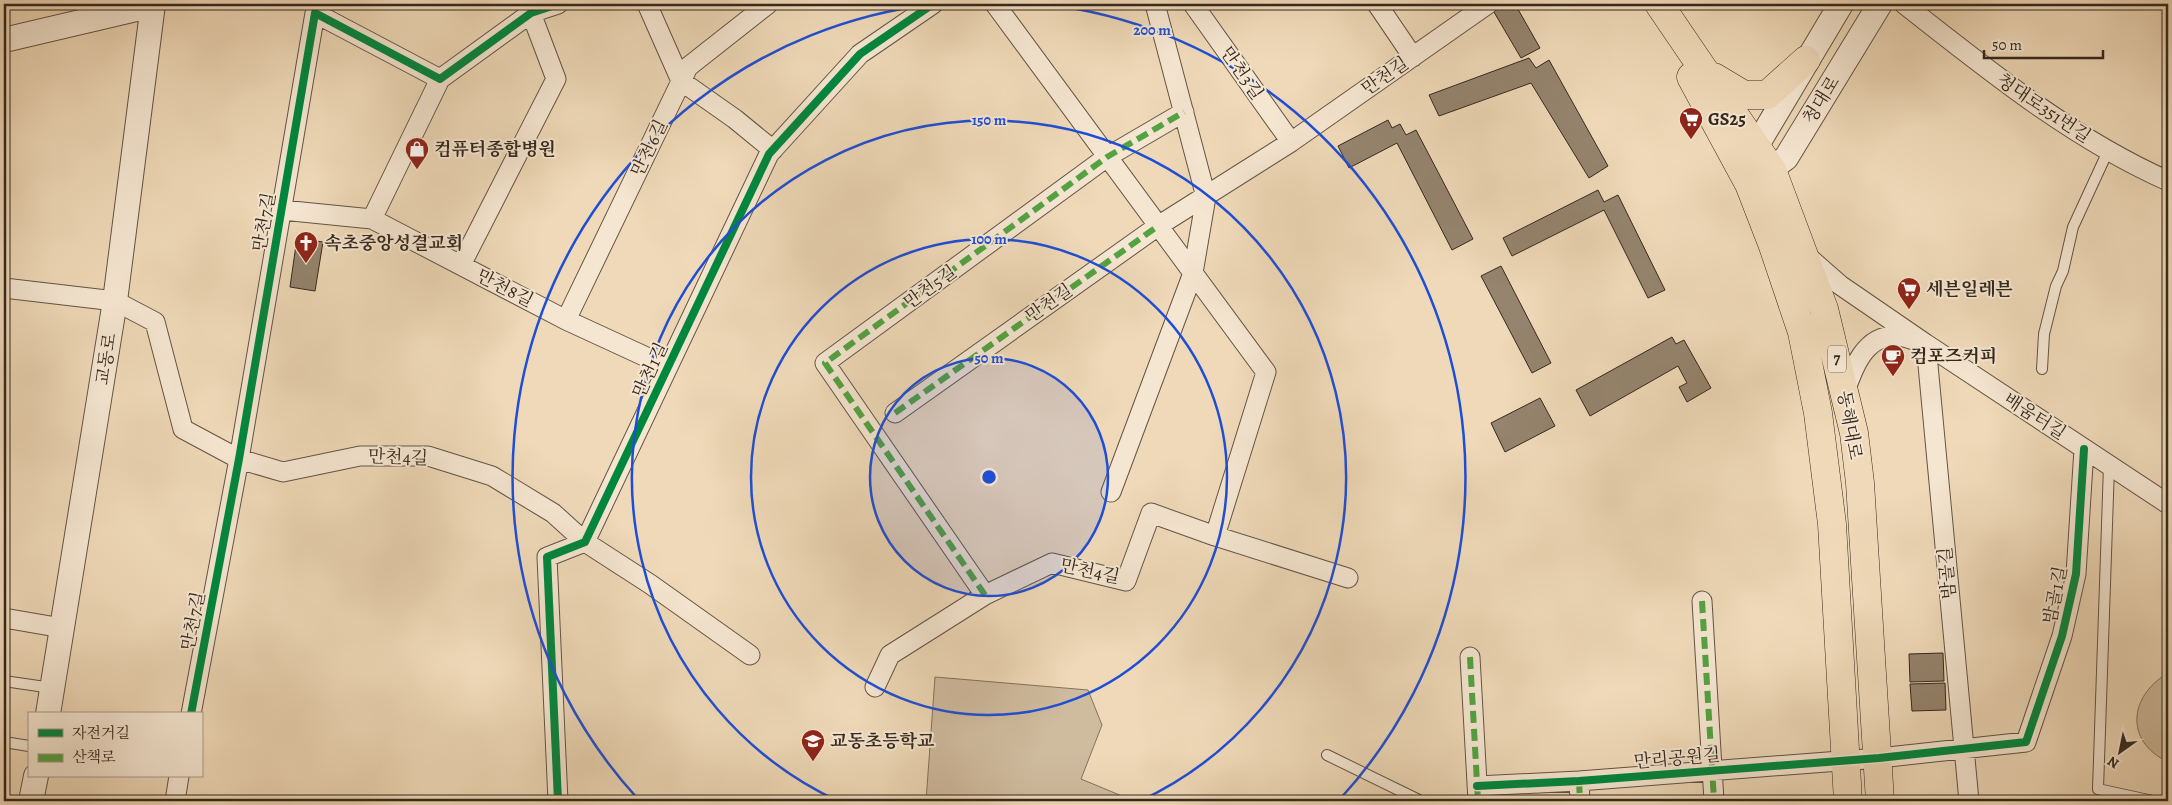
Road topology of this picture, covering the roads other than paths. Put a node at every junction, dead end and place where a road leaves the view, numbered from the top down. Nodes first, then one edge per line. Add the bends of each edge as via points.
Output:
1 (153, 4) edge
2 (558, 4) edge
3 (647, 4) edge
4 (768, 4) edge
5 (933, 4) edge
6 (995, 4) edge
7 (1155, 4) edge
8 (1193, 4) edge
9 (1377, 4) edge
10 (1488, 4) edge
11 (1644, 4) edge
12 (1659, 4) edge
13 (1841, 4) edge
14 (1880, 4) edge
15 (1904, 4) edge
16 (531, 13) junction
17 (4, 40) edge
18 (1413, 57) junction
19 (1806, 60) junction
20 (1707, 72) junction
21 (440, 79) junction
22 (681, 81) junction
23 (1184, 112) junction
24 (1291, 142) junction
25 (773, 150) junction
26 (2108, 151) junction
27 (1746, 152) junction
28 (1107, 157) junction
29 (1772, 170) junction
30 (2168, 181) edge
31 (1749, 184) junction
32 (1206, 196) junction
33 (282, 210) junction
34 (372, 220) junction
35 (1158, 226) junction
36 (1804, 253) junction
37 (461, 265) junction
38 (1193, 273) junction
39 (4, 288) edge
40 (115, 301) junction
41 (566, 320) junction
42 (1926, 344) junction
43 (668, 367) junction
44 (2042, 369) dead end
45 (1845, 392) junction
46 (895, 413) dead end
47 (2084, 449) junction
48 (239, 459) junction
49 (2109, 466) junction
50 (1111, 492) dead end
51 (2168, 504) edge
52 (1214, 536) junction
53 (585, 542) junction
54 (1348, 578) dead end
55 (985, 595) junction
56 (1702, 601) dead end
57 (4, 618) edge
58 (62, 628) junction
59 (750, 656) dead end
60 (1470, 657) dead end
61 (4, 681) edge
62 (875, 687) dead end
63 (52, 688) junction
64 (48, 712) edge
65 (191, 712) edge
66 (4, 742) edge
67 (2026, 742) joint
68 (28, 746) edge
69 (1964, 750) junction
70 (1327, 755) dead end
71 (1879, 758) junction
72 (1846, 760) junction
73 (1712, 770) junction
74 (36, 778) edge
75 (179, 778) edge
76 (1580, 781) junction
77 (1477, 794) edge
78 (31, 801) edge
79 (175, 801) edge
80 (558, 801) edge
81 (1421, 801) edge
82 (1580, 801) edge
83 (1714, 801) edge
84 (1848, 801) edge
85 (1880, 801) edge
86 (1968, 801) edge
87 (2153, 801) edge

1 - 17 street
1 - 40 street, 교동로
2 - 16 street
3 - 22 street
4 - 22 street, 만천6길 via 688,67
5 - 25 street, 만천1길 via 860,54
6 - 28 street
7 - 23 street
8 - 24 street, 만천3길
9 - 18 street
10 - 18 street, 만천길
11 - 27 main road, 동해대로 / 7
12 - 20 main road, 동해대로 / 7
13 - 19 street, 청대로
14 - 29 street, 청대로 via 1786,158
15 - 26 street, 청대로351번길 via 1991,72
16 - 21 street
16 - 37 street via 556,79
18 - 24 street, 만천길
19 - 20 main road via 1767,95 1744,95
19 - 27 street, 청대로
20 - 27 main road, 동해대로 / 7
21 - 33 street, 만천7길 via 315,13
21 - 34 street
22 - 25 street
22 - 41 street, 만천6길
23 - 28 street, 만천5길
23 - 32 street
24 - 32 street, 만천길
25 - 43 street, 만천1길
26 - 30 street, 청대로351번길
26 - 44 lane via 2073,227 2044,334
27 - 29 main road, 동해대로 / 7
27 - 31 main road, 동해대로 / 7
28 - 35 street
28 - 55 street, 만천5길 via 825,363
29 - 31 street, 청대로
29 - 36 main road, 동해대로 / 7
31 - 72 main road, 동해대로 / 7 via 1802,332 1818,413 1832,524
32 - 35 street, 만천길
32 - 38 street
33 - 34 street, 만천8길
33 - 48 street, 만천7길
34 - 37 street, 만천8길
35 - 38 street
35 - 46 street, 만천길
36 - 42 street, 배움터길 via 1840,285
36 - 45 main road, 동해대로 / 7 via 1824,309
37 - 41 street, 만천8길
38 - 50 street
38 - 52 street via 1266,372
39 - 40 street
40 - 48 street, 만천4길 via 155,322 183,429
40 - 58 street, 교동로
41 - 43 street, 만천8길
42 - 45 street, 배움터길 via 1895,336 1879,341 1865,350 1855,363
42 - 47 street, 배움터길
42 - 69 street, 밤골길
43 - 53 street, 만천1길
45 - 71 main road, 동해대로 / 7 via 1860,483
47 - 49 street, 배움터길
47 - 67 street, 밤골1길 via 2076,574 2062,636
48 - 53 street, 만천4길 via 283,472 360,456 428,456 492,476 553,513
48 - 65 street, 만천7길
49 - 51 street, 배움터길
49 - 87 lane via 2098,788
52 - 54 street
52 - 55 street, 만천4길 via 1151,513 1126,581 1052,563
53 - 59 street, 만천4길
53 - 80 street via 547,557
55 - 62 street, 만천4길 via 890,655
56 - 73 street
57 - 58 street
58 - 63 street, 교동로
60 - 77 street
61 - 63 lane
63 - 64 street, 교동로
66 - 68 lane
67 - 69 street, 만리공원길
69 - 71 street, 만리공원길
69 - 86 street, 밤골길
70 - 81 lane
71 - 72 street, 만리공원길
71 - 85 main road, 동해대로 / 7
72 - 73 street, 만리공원길
72 - 84 main road, 동해대로 / 7
73 - 76 street, 만리공원길
73 - 83 street, 만리공원길
74 - 78 street
75 - 79 street
76 - 77 street, 만리공원길
76 - 82 street

